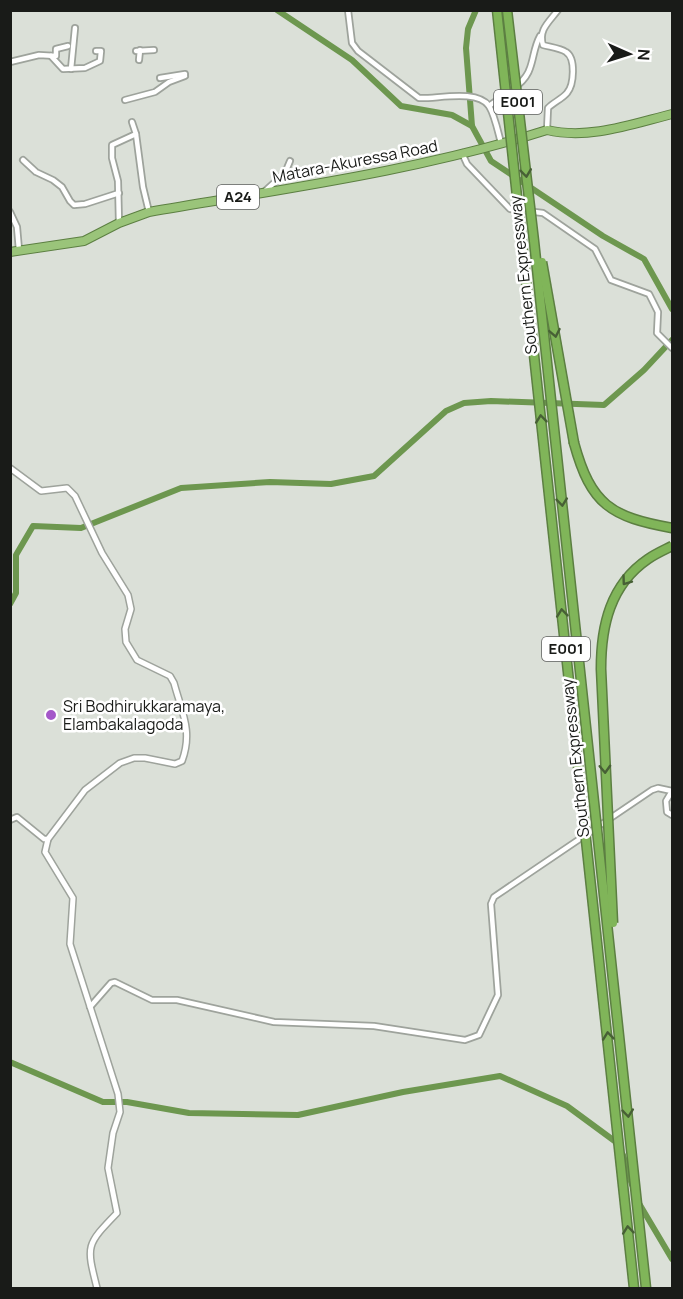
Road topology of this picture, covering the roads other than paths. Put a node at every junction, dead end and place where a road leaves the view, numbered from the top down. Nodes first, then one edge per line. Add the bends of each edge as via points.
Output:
1 (348, 10) edge
2 (496, 10) edge
3 (507, 10) edge
4 (558, 10) edge
5 (75, 28) dead end
6 (540, 36) junction
7 (68, 46) dead end
8 (154, 50) dead end
9 (96, 51) dead end
10 (51, 56) junction
11 (139, 60) dead end
12 (10, 62) edge
13 (71, 69) junction
14 (160, 78) dead end
15 (125, 100) dead end
16 (489, 106) junction
17 (672, 114) edge
18 (132, 122) dead end
19 (547, 130) junction
20 (136, 134) junction
21 (498, 144) junction
22 (465, 152) junction
23 (23, 160) dead end
24 (290, 161) dead end
25 (264, 192) junction
26 (119, 193) junction
27 (529, 193) junction
28 (10, 212) edge
29 (149, 212) junction
30 (119, 223) junction
31 (15, 251) edge
32 (672, 348) edge
33 (10, 468) edge
34 (672, 528) edge
35 (672, 546) edge
36 (672, 791) edge
37 (672, 815) edge
38 (10, 820) edge
39 (48, 839) junction
40 (90, 1007) junction
41 (620, 1039) junction
42 (97, 1288) edge
43 (634, 1288) edge
44 (646, 1288) edge

1 - 16 street via 352,43 358,51 418,98 471,97
43 -> 2 highway, Southern Expressway / E001, bridge
3 -> 27 highway, Southern Expressway / E001, bridge
4 - 6 street
5 - 13 street
6 - 16 street via 525,79
6 - 19 street via 543,45 567,52 572,67 568,93 548,108
7 - 10 street via 56,49 56,56
8 - 11 street via 138,50
9 - 13 street via 101,51 100,61
10 - 12 street
10 - 13 street via 63,69
14 - 15 street via 185,75 155,92
16 - 21 street
17 - 19 highway, Matara-Akuressa Road / A24 via 595,133
18 - 20 street
19 - 21 highway, Matara-Akuressa Road / A24
20 - 26 street via 112,145
20 - 29 street
21 - 22 highway, Matara-Akuressa Road / A24
22 - 25 highway, Matara-Akuressa Road / A24
22 - 32 street via 467,164 510,209 547,214 595,249 611,280 648,294 658,312 657,333
23 - 26 street via 62,187 74,205
24 - 25 street via 285,173
25 - 29 highway, Matara-Akuressa Road / A24
26 - 30 street
27 -> 34 highway, bridge via 574,443 588,483 621,516
27 -> 41 highway, Southern Expressway / E001, bridge
28 - 31 street via 17,227
29 - 30 highway, Matara-Akuressa Road / A24
30 - 31 highway, Matara-Akuressa Road / A24 via 84,241
33 - 39 street via 41,491 72,491 129,595 126,642 137,660 170,676 186,726 187,746 182,762 134,758 120,763 85,790
35 -> 41 highway, bridge via 649,558 623,584 603,626 601,643
36 - 37 street via 666,801 667,812
36 - 40 street via 652,790 494,897 491,904 498,995 474,1038 465,1040 374,1026 274,1022 177,1000 152,1000 114,982
38 - 39 street via 17,817
39 - 40 street via 45,852 73,898 70,944
40 - 42 street via 118,1094 120,1112 108,1168 117,1213 94,1237 89,1257
41 -> 44 highway, Southern Expressway / E001, bridge

